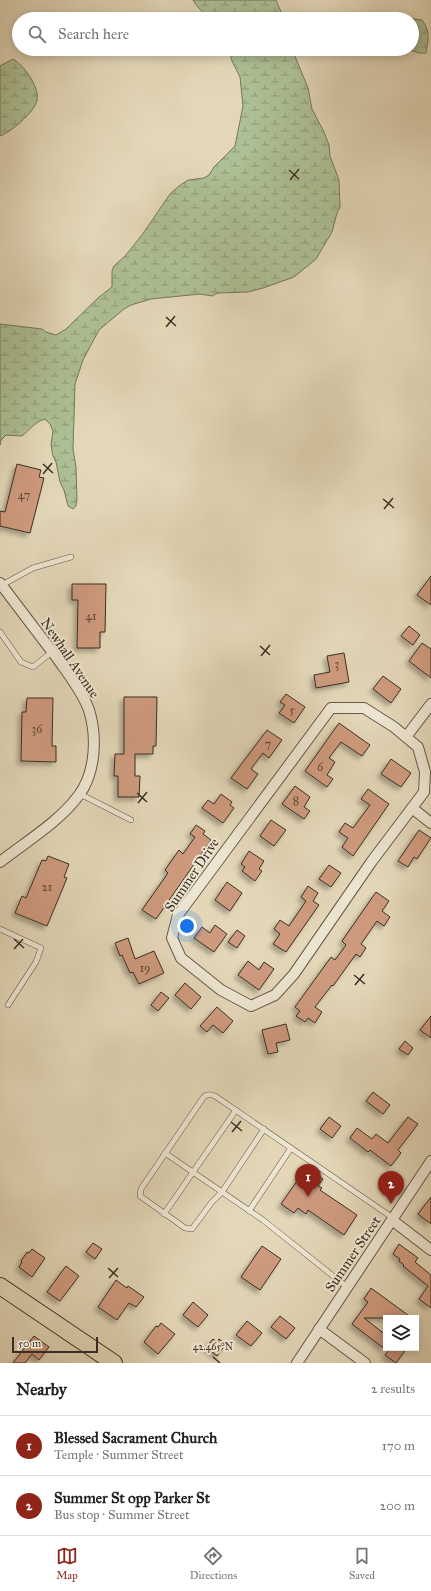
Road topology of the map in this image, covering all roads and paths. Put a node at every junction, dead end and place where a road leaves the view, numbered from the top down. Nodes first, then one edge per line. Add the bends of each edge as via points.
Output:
1 (71, 557) dead end
2 (1, 584) edge
3 (0, 632) edge
4 (52, 652) junction
5 (431, 704) edge
6 (406, 737) junction
7 (80, 794) junction
8 (412, 808) junction
9 (131, 820) dead end
10 (431, 823) edge
11 (0, 862) edge
12 (0, 929) edge
13 (8, 1005) dead end
14 (236, 1110) junction
15 (264, 1130) junction
16 (291, 1148) junction
17 (165, 1153) junction
18 (431, 1161) edge
19 (193, 1172) junction
20 (222, 1192) junction
21 (249, 1211) junction
22 (164, 1214) junction
23 (393, 1219) junction
24 (431, 1250) edge
25 (0, 1286) edge
26 (348, 1287) junction
27 (320, 1329) junction
28 (114, 1363) edge
29 (297, 1363) edge
30 (365, 1363) edge

1 - 2 lane via 32,568
2 - 4 street, Newhall Avenue
3 - 4 lane via 21,662 33,667
4 - 7 street, Newhall Avenue via 81,694 92,722 93,755
5 - 6 street
6 - 8 street, Summer Drive via 418,747 425,772 424,792
6 - 8 street, Summer Drive via 364,708 331,708 178,915 172,938 182,958 221,990 251,1006 275,995 294,974
7 - 9 lane
7 - 11 street, Newhall Avenue via 58,817
8 - 10 street
12 - 13 lane via 41,948 36,962
14 - 15 lane
14 - 17 lane via 213,1095 206,1095
14 - 19 lane
15 - 16 lane
15 - 20 lane
16 - 21 lane
16 - 23 lane
17 - 19 lane
17 - 22 lane via 139,1192 141,1197
18 - 23 street, Summer Street
19 - 20 lane
19 - 22 lane
20 - 21 lane
20 - 22 lane via 192,1229 185,1228
21 - 26 lane
23 - 24 street
23 - 26 street, Summer Street
25 - 28 main road
26 - 27 street, Summer Street
27 - 29 street, Summer Street
27 - 30 street

